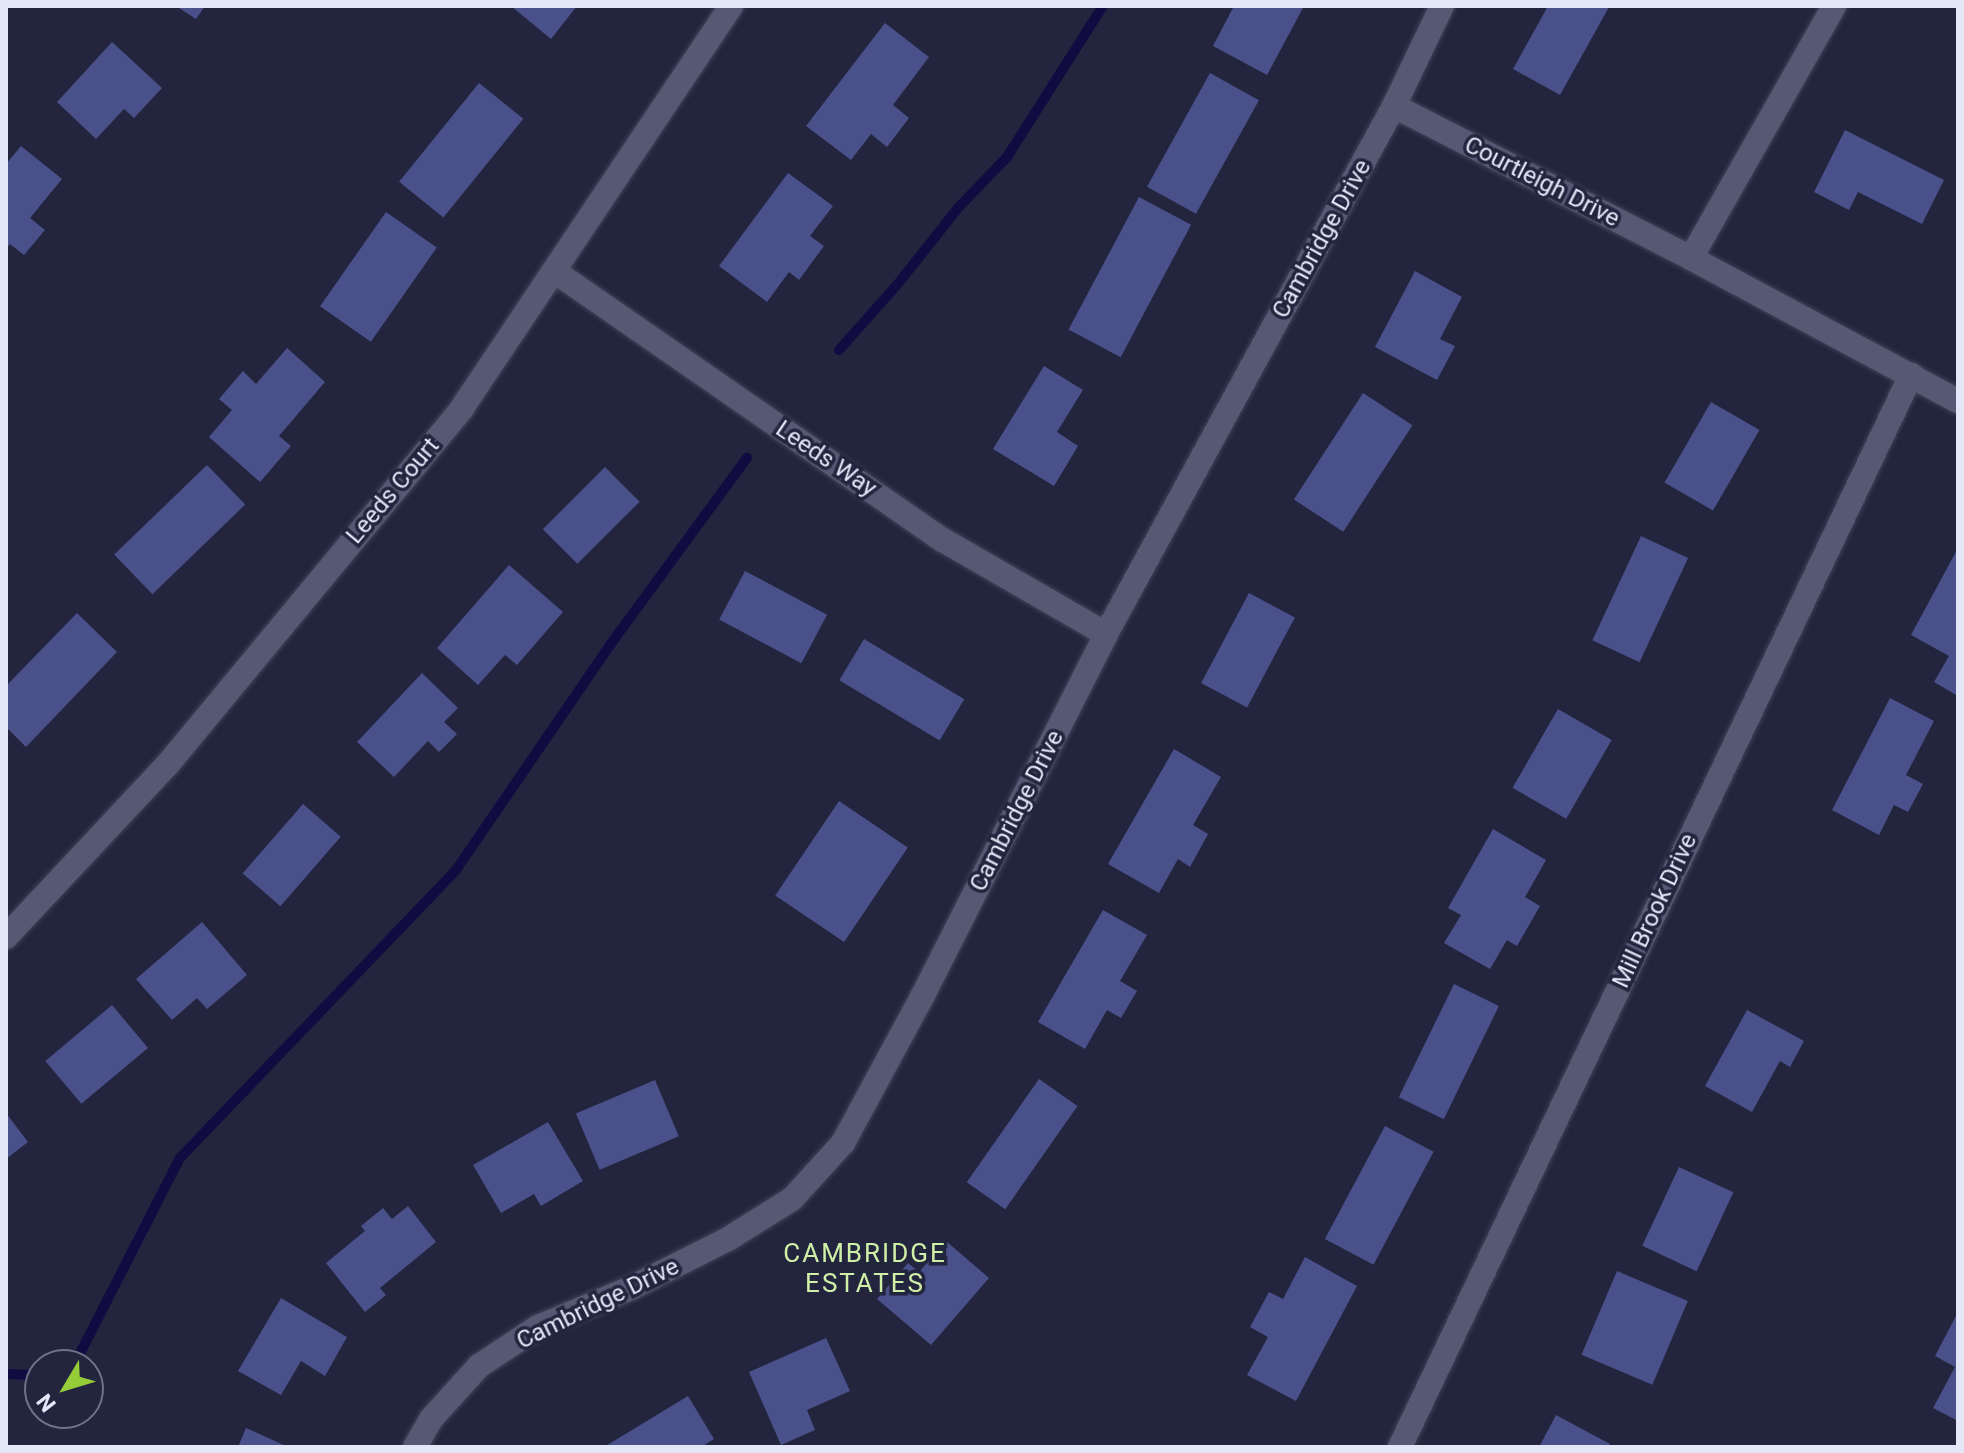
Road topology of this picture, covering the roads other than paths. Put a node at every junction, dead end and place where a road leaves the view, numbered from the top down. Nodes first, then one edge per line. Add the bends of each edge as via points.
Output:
1 (731, 6) edge
2 (1442, 6) edge
3 (1834, 6) edge
4 (1394, 106) junction
5 (1691, 258) junction
6 (554, 271) junction
7 (1911, 375) junction
8 (1958, 401) edge
9 (1106, 634) junction
10 (6, 937) edge
11 (415, 1447) edge
12 (1400, 1447) edge

1 - 6 street, Leeds Court
2 - 4 street, Cambridge Drive
3 - 5 street
4 - 5 street, Courtleigh Drive
4 - 9 street, Cambridge Drive
5 - 7 street, Courtleigh Drive
6 - 9 street, Leeds Way via 943,540
6 - 10 street, Leeds Court via 452,420 168,764
7 - 8 street, Courtleigh Drive
7 - 12 street, Mill Brook Drive
9 - 11 street, Cambridge Drive via 843,1143 792,1199 728,1239 538,1327 479,1366 431,1419

